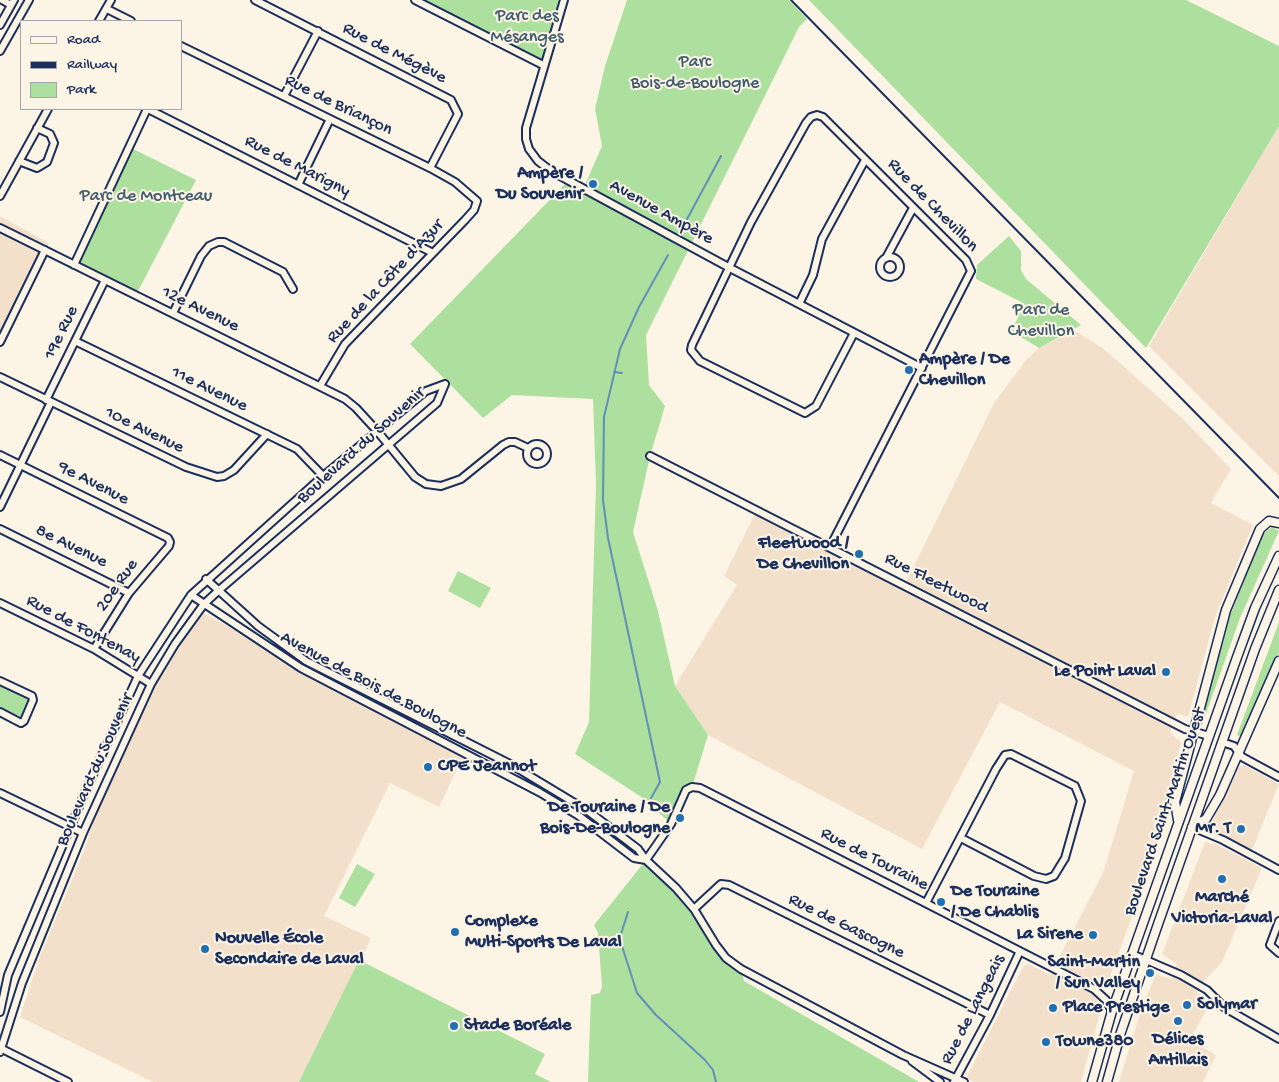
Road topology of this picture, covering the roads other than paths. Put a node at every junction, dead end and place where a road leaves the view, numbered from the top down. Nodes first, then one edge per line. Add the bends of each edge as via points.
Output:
1 (2, 0) edge
2 (29, 0) edge
3 (112, 0) edge
4 (255, 0) edge
5 (415, 0) edge
6 (564, 0) edge
7 (12, 2) edge
8 (107, 9) junction
9 (100, 20) edge
10 (129, 20) edge
11 (0, 24) edge
12 (318, 31) junction
13 (182, 46) edge
14 (0, 51) edge
15 (543, 65) junction
16 (284, 96) junction
17 (47, 110) edge
18 (148, 110) edge
19 (150, 110) edge
20 (330, 119) junction
21 (37, 128) junction
22 (865, 160) junction
23 (18, 161) junction
24 (430, 168) junction
25 (298, 184) junction
26 (0, 196) edge
27 (477, 201) joint
28 (913, 208) junction
29 (0, 228) edge
30 (45, 250) junction
31 (433, 253) junction
32 (886, 258) dead end
33 (74, 265) junction
34 (730, 268) junction
35 (105, 280) junction
36 (293, 289) dead end
37 (799, 304) junction
38 (172, 313) junction
39 (854, 332) junction
40 (75, 341) junction
41 (0, 342) edge
42 (922, 368) junction
43 (0, 377) edge
44 (320, 386) junction
45 (48, 401) junction
46 (378, 432) junction
47 (267, 434) junction
48 (388, 444) junction
49 (528, 448) dead end
50 (0, 454) edge
51 (650, 456) dead end
52 (21, 464) junction
53 (323, 476) junction
54 (0, 507) edge
55 (1279, 524) edge
56 (0, 529) edge
57 (170, 542) joint
58 (830, 547) junction
59 (1279, 556) edge
60 (206, 579) junction
61 (1279, 590) edge
62 (218, 591) junction
63 (129, 593) junction
64 (191, 595) junction
65 (0, 603) edge
66 (204, 604) junction
67 (94, 649) junction
68 (1279, 661) edge
69 (138, 676) junction
70 (0, 681) edge
71 (151, 684) junction
72 (0, 712) edge
73 (1192, 732) junction
74 (1209, 736) junction
75 (1222, 742) junction
76 (1239, 753) junction
77 (1279, 777) edge
78 (0, 793) edge
79 (1178, 823) junction
80 (70, 826) junction
81 (1192, 827) junction
82 (83, 833) junction
83 (961, 838) junction
84 (646, 860) junction
85 (1279, 870) edge
86 (926, 903) junction
87 (694, 909) junction
88 (1279, 921) edge
89 (1020, 951) junction
90 (1279, 952) edge
91 (1132, 954) junction
92 (1146, 959) junction
93 (1112, 1011) junction
94 (0, 1012) edge
95 (990, 1015) junction
96 (4, 1026) edge
97 (1279, 1039) edge
98 (0, 1049) edge
99 (903, 1054) junction
100 (955, 1080) edge
101 (68, 1082) edge
102 (940, 1082) edge
103 (964, 1082) edge
104 (1092, 1082) edge
105 (1107, 1082) edge

1 - 7 street
2 - 14 street
3 - 8 street
4 - 12 street, Rue de Mégève
5 - 15 street
6 - 15 street, Avenue Ampère
7 - 11 street
8 - 9 street
8 - 10 street
12 - 16 street
12 - 24 street, Rue de Mégève via 452,100 458,114
13 - 16 street, Rue de Briançon
15 - 34 street, Avenue Ampère via 526,128 526,139 538,161
16 - 20 street, Rue de Briançon
17 - 21 street
18 - 33 street
19 - 25 street, Rue de Marigny
20 - 24 street, Rue de Briançon
20 - 25 street
21 - 23 street
21 - 23 street via 50,134 54,143 47,162 37,168
22 - 28 street, Rue de Chevillon
22 - 34 street, Rue de Chevillon via 823,117 811,117 751,222
22 - 37 street via 822,239 813,275
23 - 26 street
24 - 27 street, Rue de Briançon via 455,182
25 - 31 street, Rue de Marigny
27 - 31 street, Rue de la Côte d'Azur via 474,210
28 - 32 street
28 - 42 street, Rue de Chevillon via 966,260 971,271
29 - 30 street, 12e Avenue
30 - 33 street, 12e Avenue
30 - 41 street
31 - 44 street, Rue de la Côte d'Azur via 345,344
33 - 35 street, 12e Avenue
34 - 37 street, Avenue Ampère
34 - 39 street via 692,345 693,354 700,361 805,412 816,406
35 - 38 street, 12e Avenue
35 - 40 street, 19e Rue
36 - 38 street via 283,272 224,242 218,242 209,246 202,256
37 - 39 street, Avenue Ampère
38 - 44 street, 12e Avenue
39 - 42 street, Avenue Ampère
40 - 45 street, 19e Rue
40 - 47 street, 11e Avenue
42 - 58 street, Rue de Chevillon
43 - 45 street, 10e Avenue
44 - 46 street, 12e Avenue via 356,408
45 - 47 street, 10e Avenue via 186,468 217,477 234,470
45 - 52 street, 19e Rue
46 - 48 street, 12e Avenue
46 - 48 street, Boulevard du Souvenir via 426,390 445,384 437,403
46 - 53 street, Boulevard du Souvenir
47 - 53 street, 11e Avenue via 297,449
48 - 49 street, 12e Avenue via 415,477 426,484 441,486 461,479 503,444 515,442
48 - 62 street, Boulevard du Souvenir
50 - 52 street, 9e Avenue
51 - 58 street, Rue Fleetwood
52 - 54 street, 19e Rue
52 - 57 street, 9e Avenue via 168,538
53 - 60 street, Boulevard du Souvenir
55 - 73 main road via 1271,521 1262,526 1240,571
56 - 63 street, 8e Avenue
57 - 63 street, 20e Rue
58 - 73 street, Rue Fleetwood
59 - 74 main road, Boulevard Saint-Martin Ouest via 1248,627
60 - 62 street, Avenue de Bois de Boulogne
60 - 64 street, Boulevard du Souvenir
61 - 75 main road, Boulevard Saint-Martin Ouest
62 - 66 street, Boulevard du Souvenir
62 - 84 street, Avenue de Bois de Boulogne via 306,661 567,796 638,849
63 - 67 street, 20e Rue
64 - 66 street, Avenue de Bois de Boulogne
64 - 69 street, Boulevard du Souvenir
65 - 67 street, Rue de Fontenay
66 - 71 street, Boulevard du Souvenir
66 - 84 street, Avenue de Bois de Boulogne via 301,668 539,792 580,816 634,858
67 - 69 street, Rue de Fontenay
68 - 76 main road
69 - 71 street, Rue de Fontenay
69 - 80 street, Boulevard du Souvenir
70 - 72 street via 32,696 33,700 21,723
71 - 82 street, Boulevard du Souvenir
73 - 74 street, Rue Fleetwood
73 - 79 main road via 1175,802
74 - 79 main road, Boulevard Saint-Martin Ouest
75 - 76 street via 1234,746
75 - 81 main road, Boulevard Saint-Martin Ouest
76 - 77 street
76 - 81 main road via 1214,807 1206,818
78 - 80 street
79 - 91 main road, Boulevard Saint-Martin Ouest
80 - 82 street
80 - 94 street, Boulevard du Souvenir via 8,975
81 - 85 street
81 - 92 main road, Boulevard Saint-Martin Ouest
82 - 96 street, Boulevard du Souvenir
83 - 83 street via 1034,876 1046,879 1054,876 1065,858 1080,801 1075,786 1011,754 1005,755
83 - 86 street
84 - 86 street, Rue de Touraine via 671,824 686,790 700,788
84 - 87 street, Avenue de Bois de Boulogne
86 - 89 street, Rue de Touraine
87 - 95 street, Rue de Gascogne via 721,884 728,885
87 - 99 street, Avenue de Bois de Boulogne via 726,958 741,969
88 - 90 street via 1270,945
89 - 93 street, Rue de Touraine via 1094,989
89 - 95 street, Rue de Langeais
91 - 92 street
91 - 93 main road, Boulevard Saint-Martin Ouest
92 - 97 street via 1207,990 1225,1008
92 - 105 main road, Boulevard Saint-Martin Ouest
93 - 104 main road, Boulevard Saint-Martin Ouest
95 - 100 street, Rue de Langeais
96 - 98 street, Boulevard du Souvenir
98 - 101 street
99 - 100 street, Avenue de Bois de Boulogne
99 - 102 street, Avenue de Bois de Boulogne
100 - 103 street, Avenue de Bois de Boulogne

